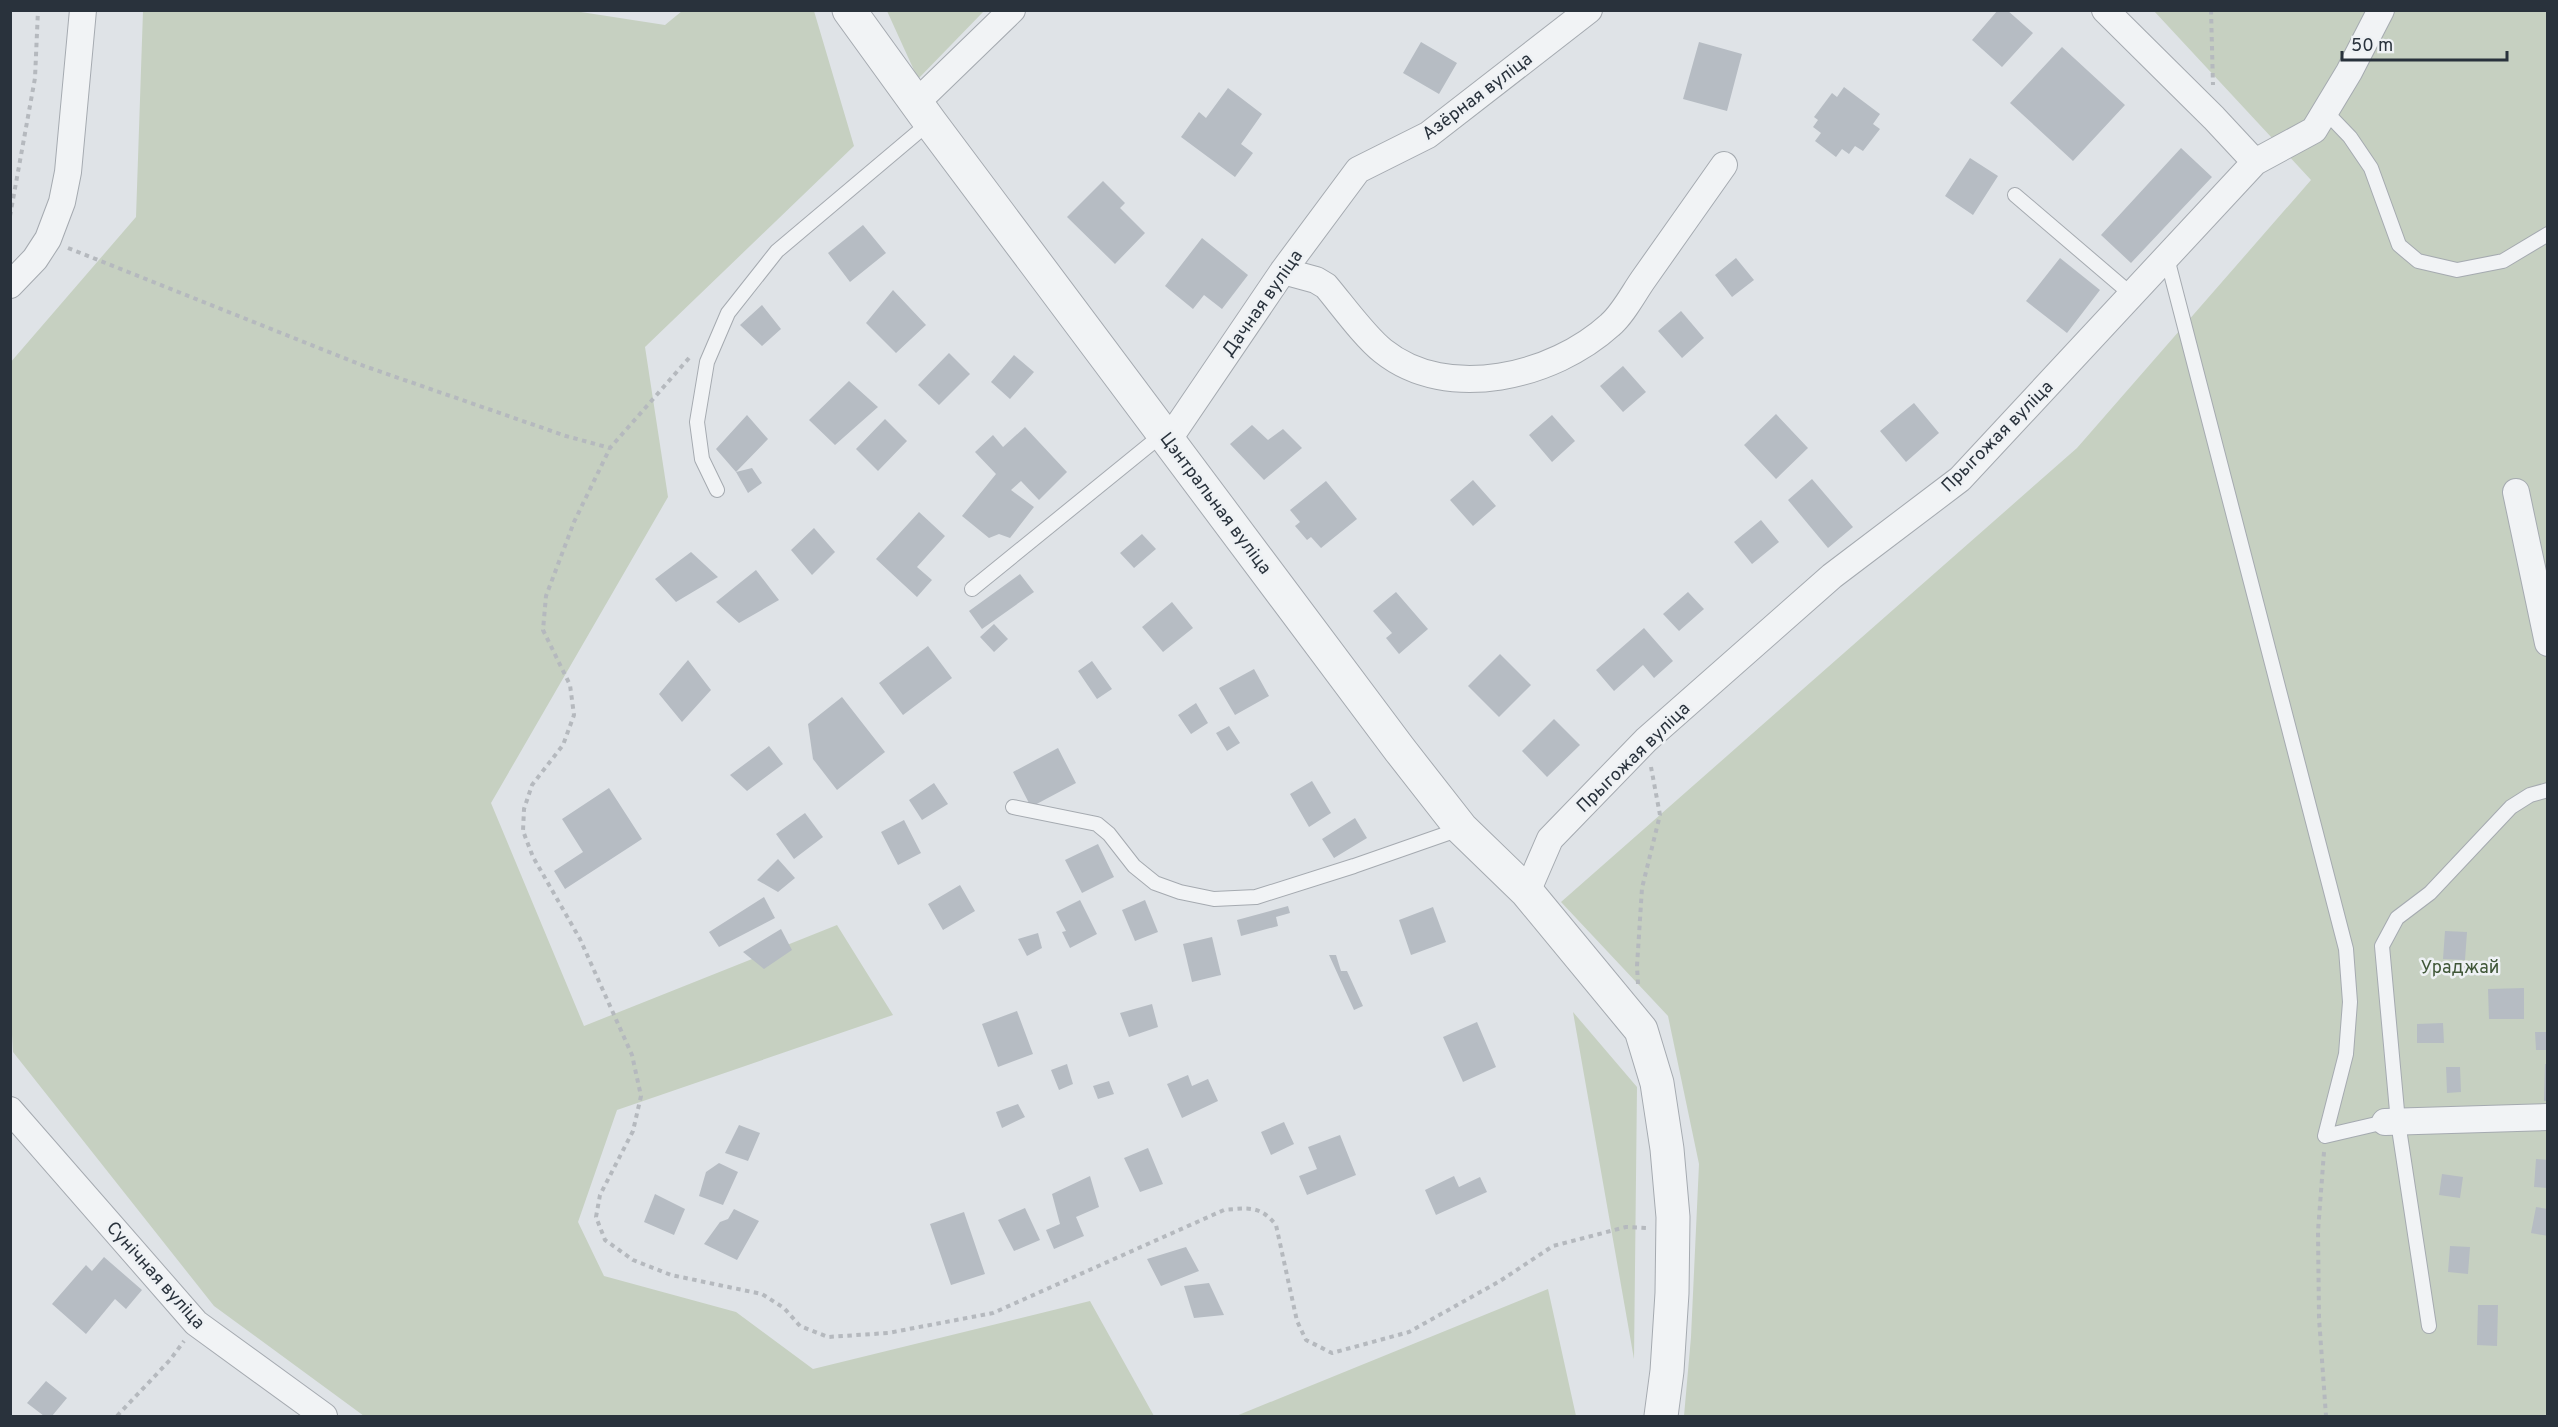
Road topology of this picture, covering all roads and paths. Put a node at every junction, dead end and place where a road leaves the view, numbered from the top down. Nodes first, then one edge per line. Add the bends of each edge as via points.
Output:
1 (38, 10) edge
2 (83, 10) edge
3 (849, 10) edge
4 (1012, 10) edge
5 (1590, 10) edge
6 (2105, 10) edge
7 (2211, 10) edge
8 (2381, 10) edge
9 (2325, 111) junction
10 (923, 113) junction
11 (2214, 118) junction
12 (2255, 162) junction
13 (1724, 165) dead end
14 (1358, 170) joint
15 (2015, 195) dead end
16 (10, 216) edge
17 (2547, 234) edge
18 (48, 239) junction
19 (2167, 258) junction
20 (1283, 271) junction
21 (10, 285) edge
22 (2132, 295) junction
23 (691, 356) dead end
24 (1166, 436) junction
25 (610, 448) junction
26 (717, 490) dead end
27 (2516, 492) dead end
28 (972, 589) dead end
29 (2547, 643) edge
30 (1646, 740) junction
31 (2547, 790) edge
32 (1013, 807) dead end
33 (1461, 828) junction
34 (1527, 892) junction
35 (1638, 988) dead end
36 (10, 1110) edge
37 (2547, 1118) edge
38 (2391, 1122) junction
39 (2325, 1136) junction
40 (1673, 1229) junction
41 (196, 1323) junction
42 (2429, 1326) dead end
43 (117, 1416) edge
44 (324, 1416) edge
45 (1661, 1416) edge
46 (2326, 1416) edge

1 - 16 path via 35,78
2 - 18 street via 68,172
3 - 10 street, Цэнтральная вуліца
4 - 10 street
5 - 14 street, Азёрная вуліца via 1428,135
6 - 11 street
7 - 11 path
8 - 9 street, Прыгожая вуліца
9 - 12 street, Прыгожая вуліца via 2314,130
9 - 17 lane via 2350,137 2371,168 2399,245 2418,261 2457,270 2503,261
10 - 24 street, Цэнтральная вуліца
10 - 26 lane via 777,251 728,313 707,362 697,422 702,459
11 - 12 street
12 - 19 street, Прыгожая вуліца
13 - 20 street via 1611,324 1540,368 1489,379 1448,379 1410,367 1383,351 1326,286
14 - 20 street, Дачная вуліца
15 - 22 lane
18 - 21 street
18 - 25 path via 364,366
19 - 22 street, Прыгожая вуліца
19 - 39 lane via 2346,949 2350,1002 2346,1054
20 - 24 street, Дачная вуліца
22 - 30 street, Прыгожая вуліца via 1960,479 1832,576
23 - 25 path
24 - 28 lane
24 - 33 street, Цэнтральная вуліца
25 - 40 path via 574,522 546,596 543,630 570,685 574,715 563,745 532,785 524,809 523,831 580,939 632,1055 641,1095 633,1131 600,1195 596,1217 605,1240 633,1260 671,1275 762,1294 784,1308 800,1326 828,1337 888,1333 993,1312 1224,1210 1248,1208 1266,1213 1276,1225 1306,1340 1332,1353 1409,1332 1500,1281 1552,1246 1626,1227
27 - 29 street
30 - 34 street, Прыгожая вуліца via 1550,839
30 - 35 path via 1660,815 1642,888
31 - 38 lane via 2511,807 2430,894 2397,918 2382,946
32 - 33 lane via 1097,824 1134,866 1155,883 1214,899 1256,897
33 - 34 street, Цэнтральная вуліца
34 - 40 street, Цэнтральная вуліца via 1641,1030 1657,1083
36 - 41 street, Сунічная вуліца
37 - 38 street
38 - 39 lane
38 - 42 lane
39 - 46 path via 2318,1231
40 - 45 street, Цэнтральная вуліца via 1667,1371
41 - 43 path via 170,1360
41 - 44 street, Сунічная вуліца

